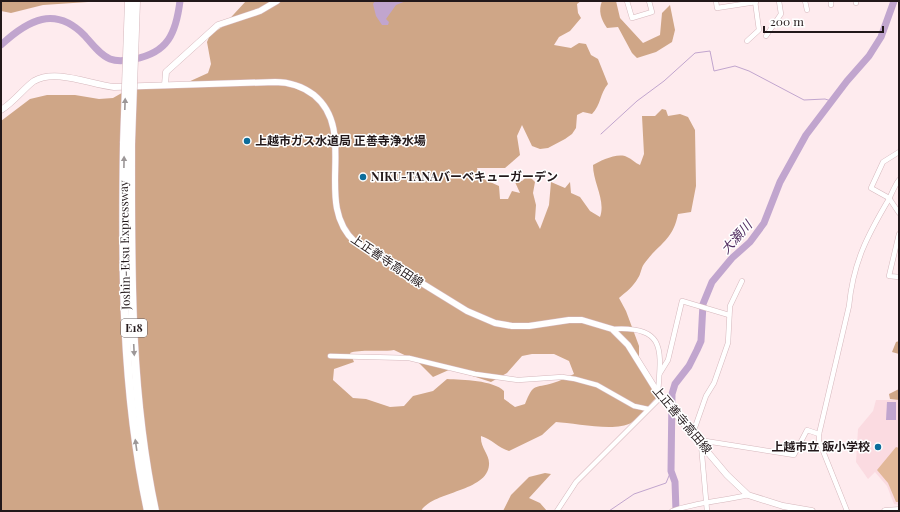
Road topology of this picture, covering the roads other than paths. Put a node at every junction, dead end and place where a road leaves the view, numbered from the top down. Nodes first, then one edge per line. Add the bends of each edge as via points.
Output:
1 (129, 1) edge
2 (136, 1) edge
3 (277, 1) edge
4 (627, 1) edge
5 (649, 1) edge
6 (716, 1) edge
7 (755, 1) edge
8 (779, 1) edge
9 (805, 1) edge
10 (806, 10) dead end
11 (766, 36) dead end
12 (747, 42) dead end
13 (165, 85) junction
14 (1, 110) edge
15 (128, 143) junction
16 (899, 152) edge
17 (899, 180) edge
18 (889, 198) junction
19 (899, 213) edge
20 (899, 234) edge
21 (899, 278) edge
22 (742, 281) dead end
23 (729, 315) junction
24 (612, 329) junction
25 (330, 356) dead end
26 (660, 374) junction
27 (659, 395) junction
28 (648, 409) junction
29 (693, 433) junction
30 (819, 434) junction
31 (700, 441) junction
32 (748, 494) junction
33 (706, 503) junction
34 (899, 510) edge
35 (148, 511) edge
36 (155, 511) edge
37 (557, 511) edge
38 (672, 511) edge
39 (706, 511) edge
40 (812, 511) edge
41 (847, 511) edge
42 (885, 511) edge

15 -> 1 highway, Joshin-Etsu Expressway / E18, bridge
2 - 15 highway, Joshin-Etsu Expressway / E18, bridge
3 - 13 main road via 260,11 218,24 166,72
4 - 5 street via 632,18 652,12
6 - 7 street via 717,8
7 - 12 street via 759,30
8 - 11 street via 781,14
9 - 10 street
13 - 14 main road, 上正善寺高田線 via 114,87 61,76 48,77 33,82
13 - 24 main road, 上正善寺高田線 via 285,82 302,87 322,103 333,122 335,201 343,228 355,242 467,311 495,323 529,326 582,320
35 -> 15 highway, Joshin-Etsu Expressway / E18 via 134,436 127,351
15 -> 36 highway, Joshin-Etsu Expressway / E18 via 136,372 146,463
16 - 18 street via 882,162 871,188
17 - 18 street
18 - 19 street
18 - 30 street via 874,224 851,285 849,306
20 - 21 street via 889,276
22 - 23 street via 730,306
23 - 26 street via 682,301 668,360
23 - 29 street via 728,343
24 - 26 street via 640,330 655,338 658,344
24 - 27 main road, 上正善寺高田線 via 628,345
25 - 28 street via 409,358 475,374 518,380 562,377 575,379 597,385 634,406
26 - 27 street
27 - 28 street
27 - 29 main road, 上正善寺高田線
28 - 37 street via 576,482
29 - 31 main road, 上正善寺高田線
30 - 31 street via 807,430 794,455
30 - 41 street via 819,441
31 - 32 main road, 上正善寺高田線 via 727,475
31 - 33 street
32 - 33 street
32 - 40 main road, 上正善寺高田線 via 783,506
33 - 38 street
33 - 39 street
34 - 42 main road

